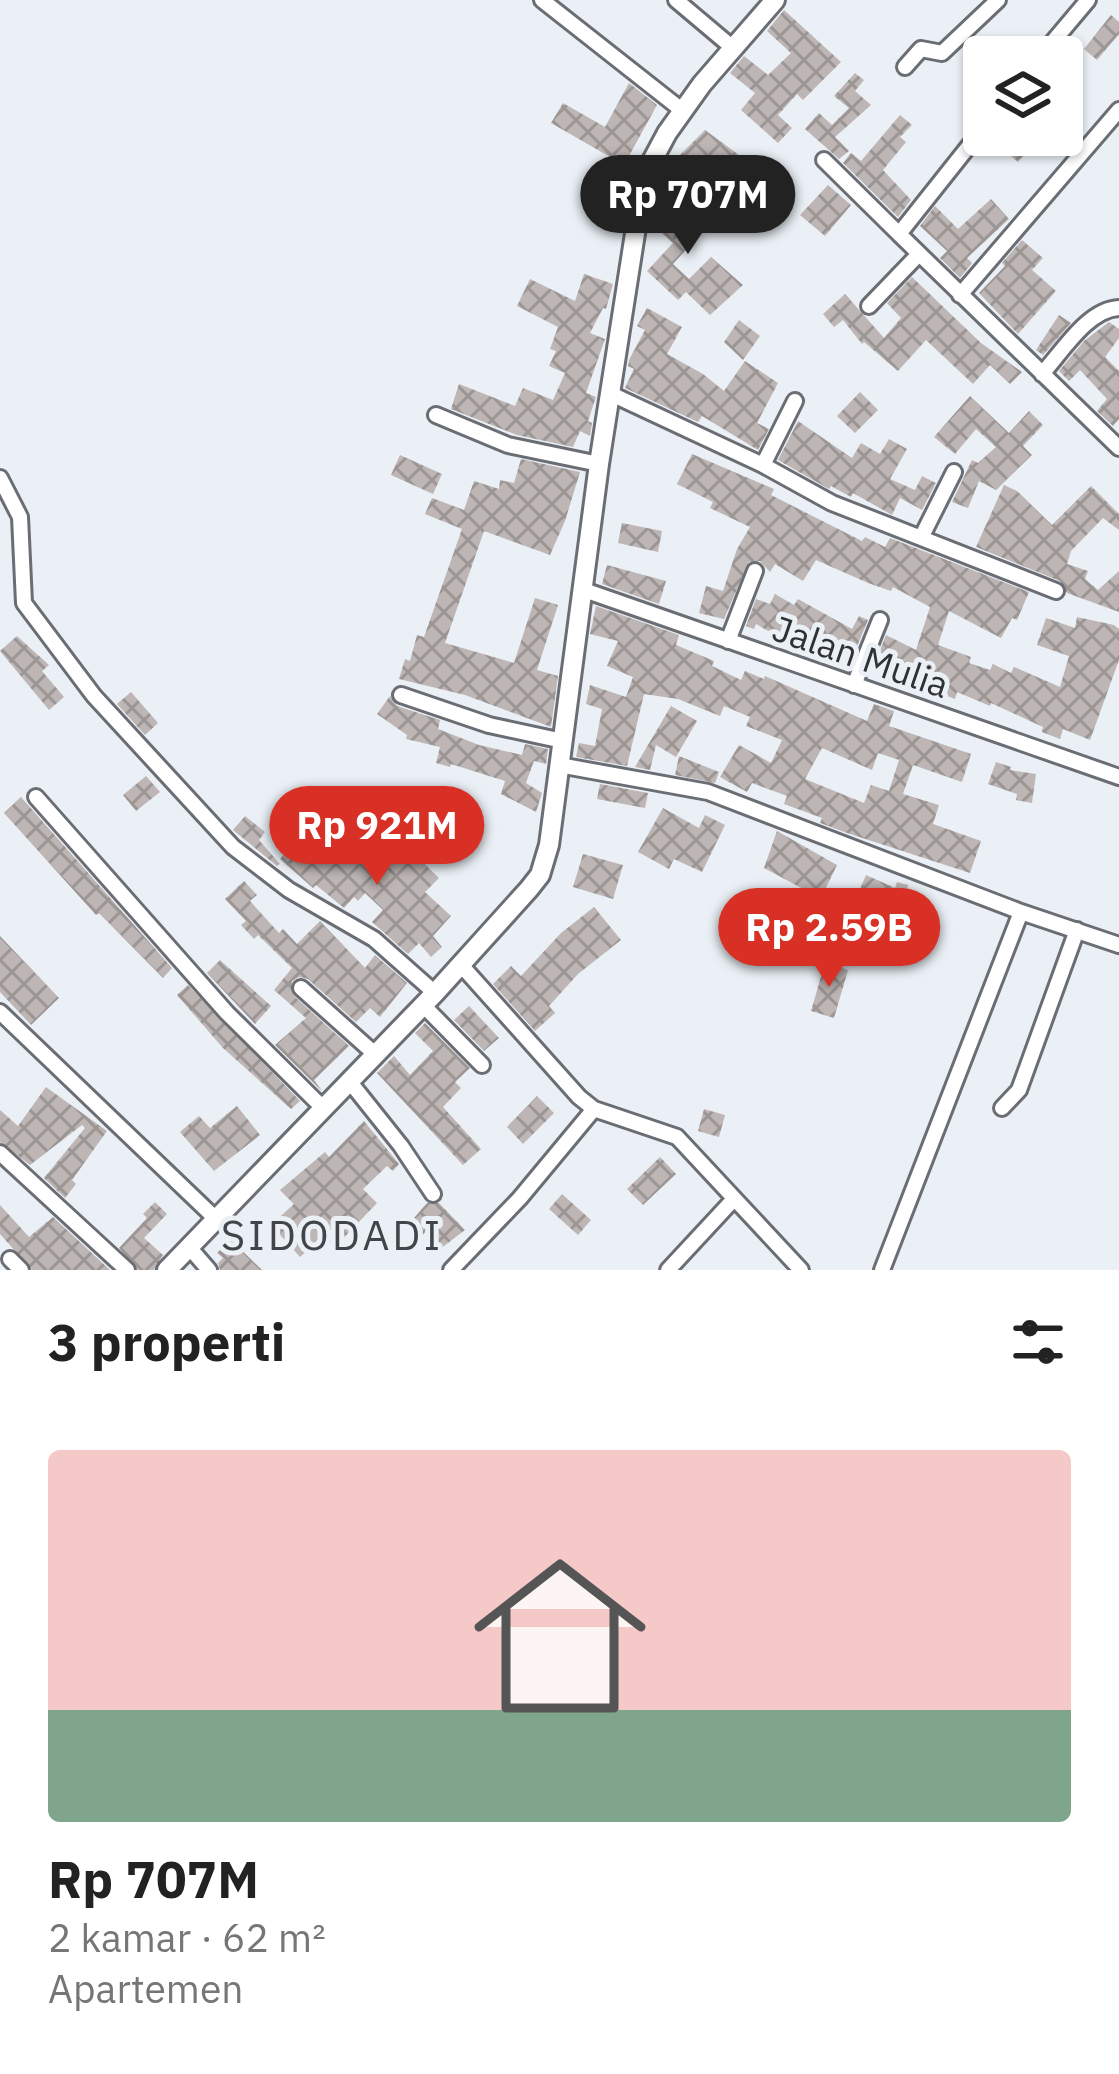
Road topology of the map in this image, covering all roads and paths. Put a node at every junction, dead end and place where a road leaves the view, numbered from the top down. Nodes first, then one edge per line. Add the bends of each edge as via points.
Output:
1 (542, 0) edge
2 (676, 0) edge
3 (775, 0) edge
4 (998, 0) edge
5 (1088, 0) edge
6 (1058, 36) edge
7 (733, 48) junction
8 (904, 68) dead end
9 (683, 110) junction
10 (1119, 110) edge
11 (963, 153) edge
12 (824, 160) dead end
13 (898, 234) junction
14 (919, 254) junction
15 (961, 295) junction
16 (869, 306) dead end
17 (1119, 308) edge
18 (1042, 374) junction
19 (609, 393) junction
20 (795, 401) dead end
21 (436, 415) dead end
22 (1119, 448) edge
23 (599, 464) junction
24 (763, 465) junction
25 (954, 472) dead end
26 (0, 478) edge
27 (922, 536) junction
28 (755, 571) dead end
29 (584, 590) junction
30 (1056, 591) dead end
31 (880, 620) dead end
32 (728, 641) junction
33 (854, 686) junction
34 (401, 695) dead end
35 (563, 741) junction
36 (559, 765) junction
37 (1119, 777) edge
38 (36, 797) dead end
39 (1021, 912) junction
40 (1078, 930) junction
41 (1119, 945) edge
42 (461, 965) junction
43 (301, 988) dead end
44 (429, 999) junction
45 (0, 1012) edge
46 (376, 1055) junction
47 (482, 1065) dead end
48 (350, 1082) junction
49 (323, 1108) junction
50 (1002, 1108) dead end
51 (594, 1109) junction
52 (0, 1153) edge
53 (433, 1194) dead end
54 (733, 1200) junction
55 (216, 1219) junction
56 (189, 1247) junction
57 (127, 1270) edge
58 (167, 1270) edge
59 (209, 1270) edge
60 (451, 1270) edge
61 (668, 1270) edge
62 (801, 1270) edge
63 (882, 1270) edge

1 - 9 street
2 - 7 street
3 - 7 main road
4 - 8 street via 942,53 921,49
5 - 6 street
7 - 9 main road
9 - 19 main road via 644,176
10 - 15 street
11 - 13 street
12 - 13 street
13 - 14 street
14 - 15 street
14 - 16 street
15 - 18 street
17 - 18 street via 1092,318
18 - 22 street
19 - 23 main road
19 - 24 street
20 - 24 street
21 - 23 street via 508,446
23 - 29 main road
24 - 27 street via 832,503
25 - 27 street
26 - 44 street via 20,517 24,602 94,696 232,847 374,939
27 - 30 street
28 - 32 street
29 - 32 street, Jalan Mulia
29 - 35 main road
31 - 33 street
32 - 33 street, Jalan Mulia
33 - 37 street, Jalan Mulia
34 - 35 street
35 - 36 main road
36 - 39 street via 708,792
36 - 42 main road via 540,875
38 - 49 street via 227,1013
39 - 40 street
39 - 63 street
40 - 41 street
40 - 50 street via 1019,1090
42 - 44 main road
42 - 51 street
43 - 46 street
44 - 46 main road
44 - 47 street
45 - 55 street
46 - 48 main road
48 - 49 main road
48 - 53 street
49 - 55 main road
51 - 54 street via 677,1137
51 - 60 street
52 - 57 street
54 - 61 street
54 - 62 street
55 - 56 main road
56 - 58 main road
56 - 59 street

